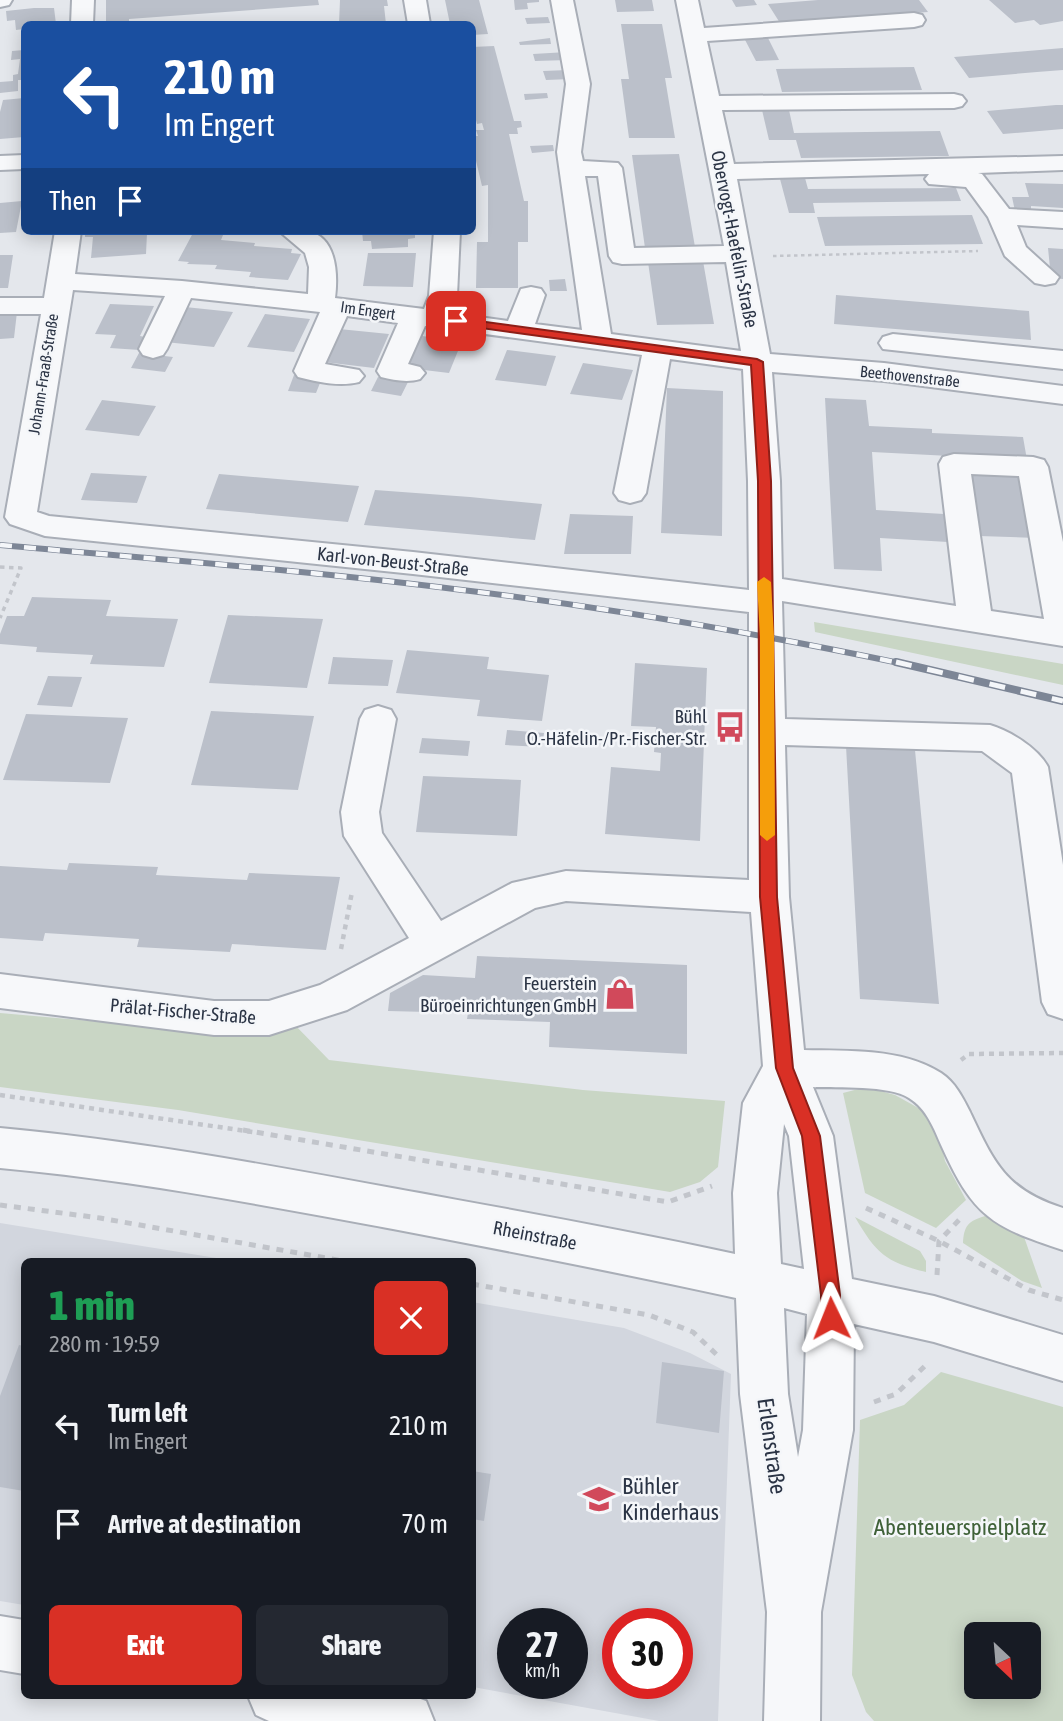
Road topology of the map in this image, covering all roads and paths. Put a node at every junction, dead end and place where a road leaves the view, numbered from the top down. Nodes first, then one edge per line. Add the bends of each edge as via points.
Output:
1 (83, 0) edge
2 (415, 0) edge
3 (562, 0) edge
4 (687, 0) edge
5 (914, 20) dead end
6 (82, 21) edge
7 (418, 21) edge
8 (695, 35) junction
9 (954, 101) dead end
10 (709, 103) junction
11 (21, 162) edge
12 (0, 163) edge
13 (1063, 163) edge
14 (571, 169) junction
15 (723, 172) junction
16 (782, 172) junction
17 (21, 186) edge
18 (0, 187) edge
19 (1001, 216) junction
20 (1063, 220) edge
21 (67, 235) edge
22 (297, 235) edge
23 (447, 235) edge
24 (1014, 250) junction
25 (740, 255) junction
26 (1045, 277) dead end
27 (182, 289) junction
28 (58, 294) junction
29 (531, 295) dead end
30 (329, 305) junction
31 (0, 306) edge
32 (425, 317) junction
33 (519, 330) junction
34 (598, 340) junction
35 (893, 343) dead end
36 (153, 349) dead end
37 (658, 349) junction
38 (1063, 360) edge
39 (757, 362) junction
40 (410, 373) dead end
41 (349, 376) dead end
42 (1063, 395) edge
43 (630, 493) dead end
44 (21, 517) joint
45 (0, 567) edge
46 (765, 595) junction
47 (0, 618) edge
48 (975, 620) junction
49 (1063, 628) edge
50 (1063, 634) edge
51 (378, 719) dead end
52 (766, 731) junction
53 (363, 836) junction
54 (769, 897) junction
55 (433, 942) junction
56 (0, 991) edge
57 (332, 998) junction
58 (1063, 1002) edge
59 (1063, 1053) edge
60 (784, 1068) junction
61 (925, 1085) junction
62 (0, 1095) edge
63 (0, 1148) edge
64 (755, 1193) junction
65 (854, 1203) dead end
66 (0, 1205) edge
67 (1063, 1229) edge
68 (326, 1258) edge
69 (757, 1280) junction
70 (476, 1284) edge
71 (831, 1295) junction
72 (1063, 1300) edge
73 (649, 1315) dead end
74 (1063, 1358) edge
75 (794, 1612) junction
76 (0, 1643) edge
77 (21, 1646) edge
78 (291, 1699) edge
79 (406, 1721) edge
80 (792, 1721) edge

1 - 6 street
2 - 7 street
3 - 14 street via 578,84
4 - 8 street, Obervogt-Haefelin-Straße
5 - 8 street
8 - 10 street, Obervogt-Haefelin-Straße
9 - 10 street
10 - 15 street, Obervogt-Haefelin-Straße
11 - 12 street
13 - 16 street
14 - 25 street via 608,163 622,256
14 - 34 street
15 - 16 street
15 - 25 street, Obervogt-Haefelin-Straße
16 - 19 street via 836,179 973,179
17 - 18 street
19 - 20 street
19 - 24 street
21 - 28 street, Johann-Fraaß-Straße
22 - 30 street via 321,258
23 - 32 street via 443,296
24 - 25 path
24 - 26 street
25 - 39 street, Obervogt-Haefelin-Straße
27 - 28 street, Im Engert
27 - 30 street, Im Engert
27 - 36 street
28 - 31 street, Im Engert
28 - 44 street, Johann-Fraaß-Straße
29 - 33 street
30 - 32 street, Im Engert
30 - 41 street via 308,371
32 - 33 street, Im Engert
32 - 40 street via 391,371
33 - 34 street, Im Engert
34 - 37 street, Im Engert
35 - 38 street
37 - 39 street, Im Engert
37 - 43 street
39 - 42 street, Beethovenstraße via 884,372
39 - 46 street, Obervogt-Haefelin-Straße
44 - 46 street, Karl-von-Beust-Straße via 45,526
45 - 47 path via 21,568
46 - 48 street, Karl-von-Beust-Straße
46 - 52 street, Obervogt-Haefelin-Straße
48 - 49 street via 954,464 1033,467
48 - 50 street, Karl-von-Beust-Straße
51 - 53 street via 360,812
52 - 54 street, Obervogt-Haefelin-Straße
52 - 58 street via 990,738 1030,767
53 - 55 street
53 - 57 path
54 - 55 street, Prälat-Fischer-Straße via 566,886 526,894
54 - 60 street, Obervogt-Haefelin-Straße
55 - 57 street, Prälat-Fischer-Straße
56 - 57 street, Prälat-Fischer-Straße via 214,1018 269,1018
59 - 61 path via 969,1054
60 - 61 street via 897,1075
60 - 64 street via 765,1102
60 - 71 street, Obervogt-Haefelin-Straße via 811,1136
61 - 67 street via 948,1111 987,1190 1005,1208
62 - 64 path via 173,1118 668,1202 709,1186
63 - 69 street, Rheinstraße via 298,1191
64 - 69 street
65 - 72 path via 939,1241 1029,1290
66 - 68 path
69 - 71 street, Rheinstraße
69 - 75 street, Erlenstraße via 764,1394
70 - 73 path
71 - 74 street, Rheinstraße via 934,1318
71 - 75 street, Erlenstraße via 828,1430
75 - 80 street, Erlenstraße
76 - 77 street
78 - 79 street

